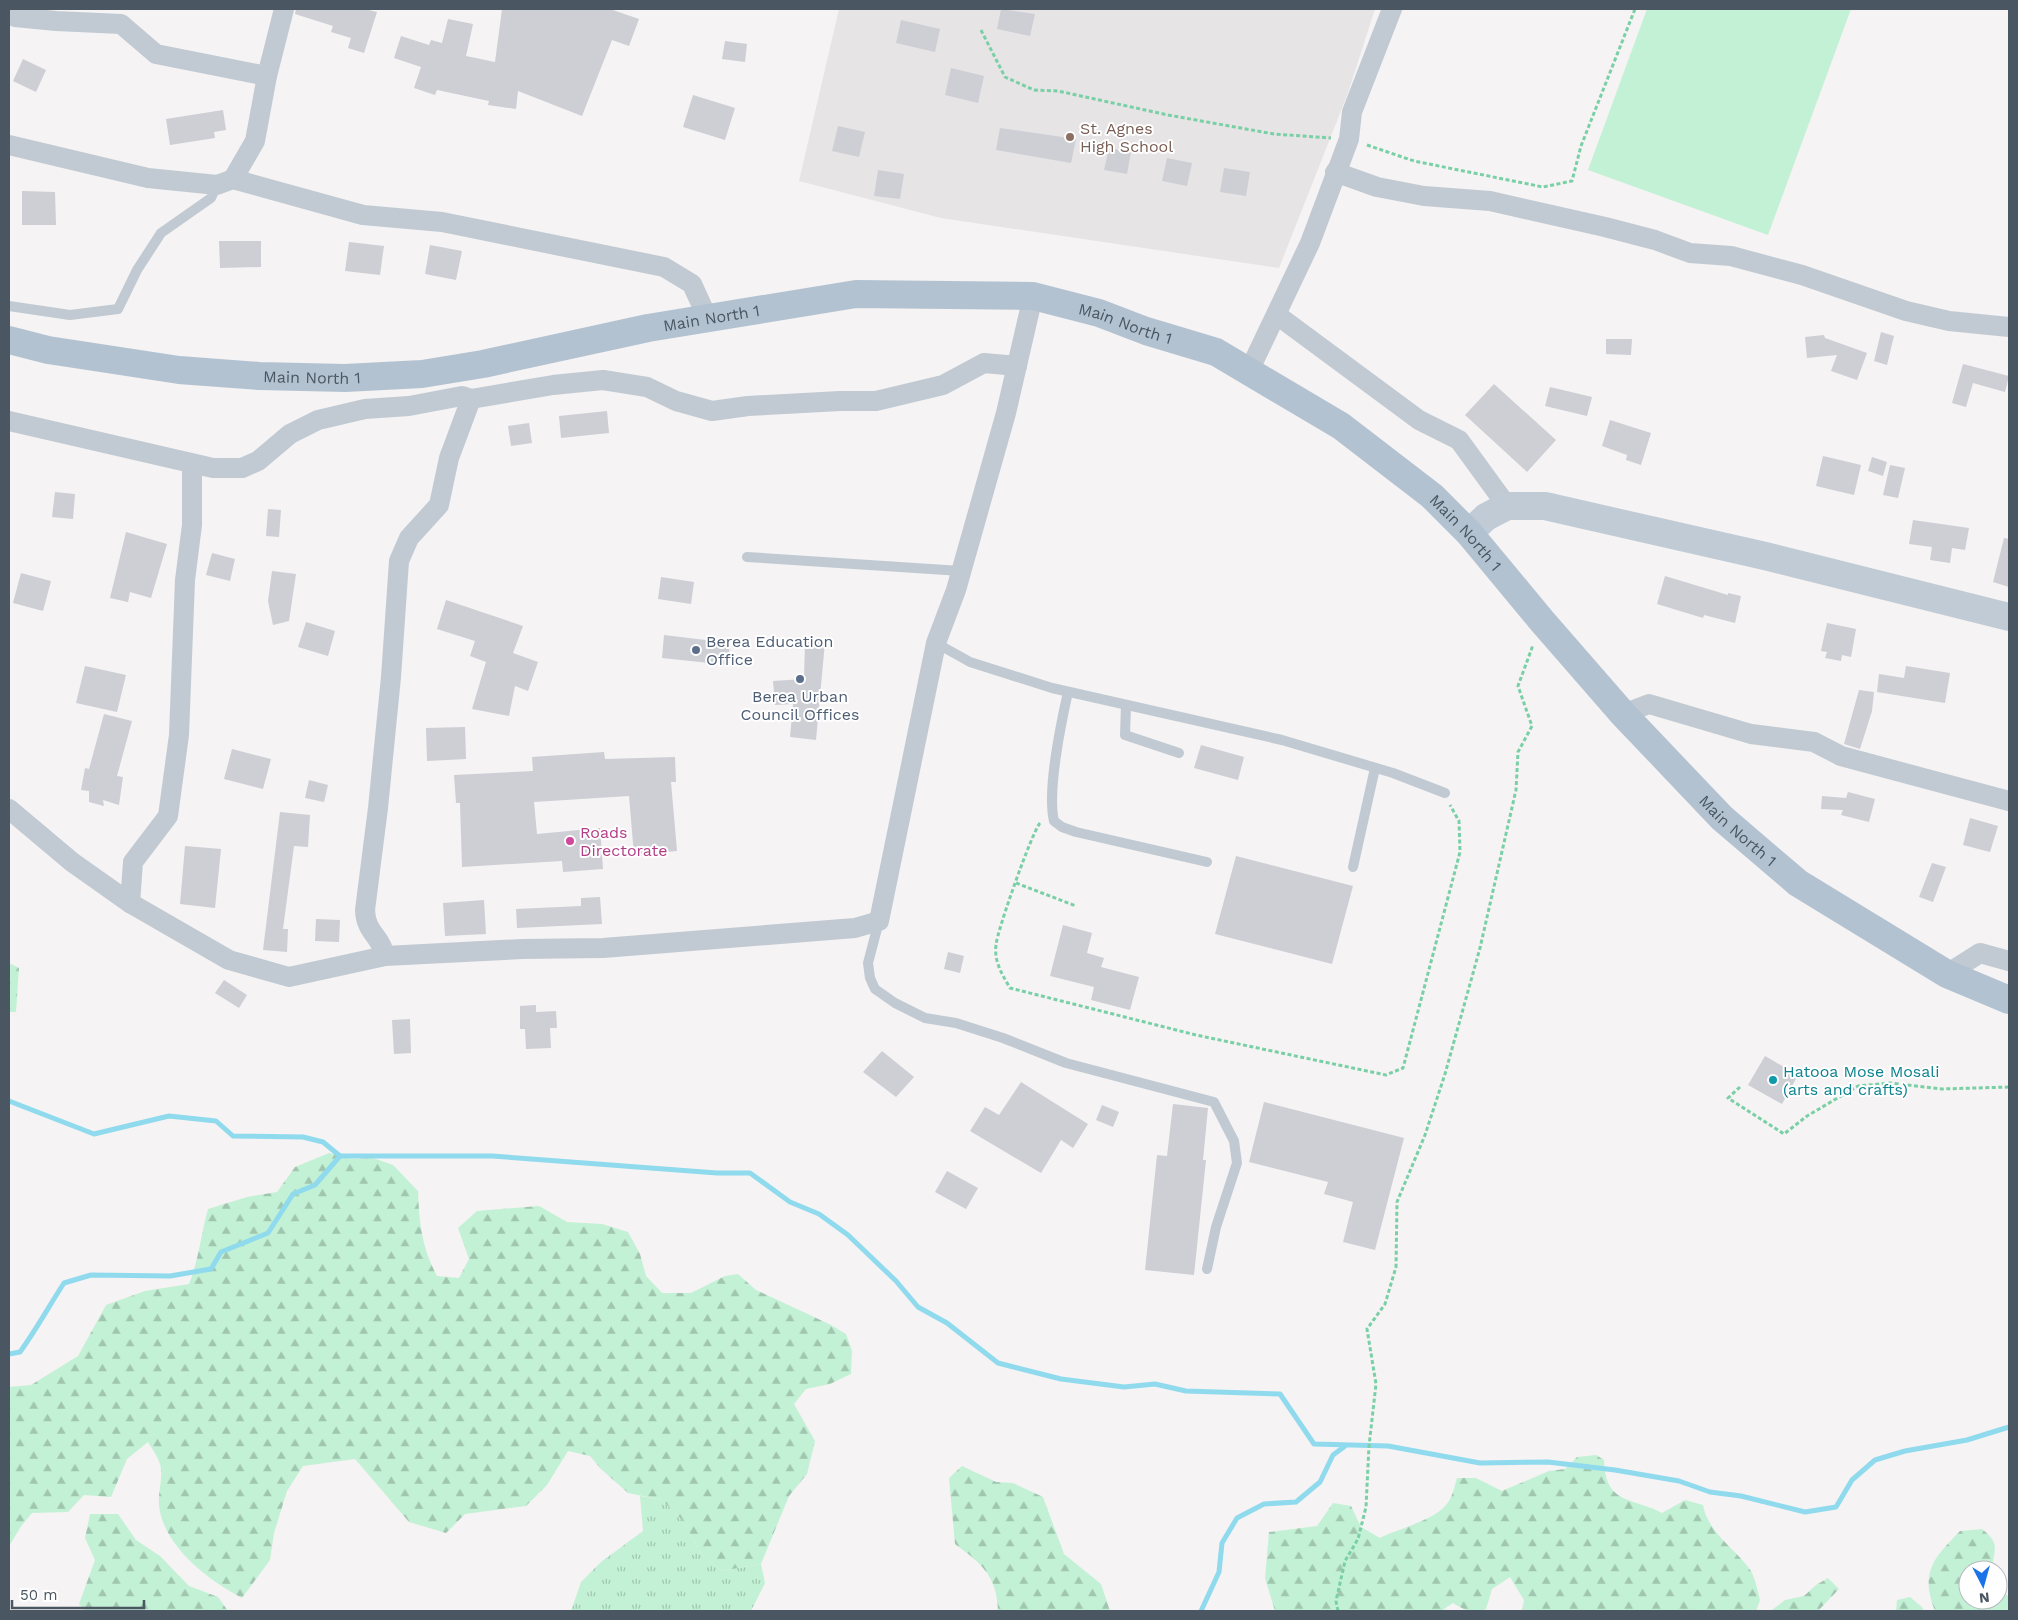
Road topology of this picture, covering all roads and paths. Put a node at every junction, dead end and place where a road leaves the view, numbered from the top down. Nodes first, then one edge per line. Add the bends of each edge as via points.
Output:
1 (284, 9) edge
2 (1392, 9) edge
3 (1635, 9) edge
4 (9, 12) edge
5 (981, 30) dead end
6 (267, 76) junction
7 (1349, 139) junction
8 (9, 145) edge
9 (1335, 172) junction
10 (225, 182) junction
11 (1034, 296) junction
12 (9, 306) edge
13 (1277, 315) junction
14 (707, 317) junction
15 (2009, 328) edge
16 (9, 340) edge
17 (1017, 366) junction
18 (1248, 371) junction
19 (471, 399) junction
20 (9, 421) edge
21 (192, 464) junction
22 (1507, 506) junction
23 (1469, 533) junction
24 (747, 557) dead end
25 (961, 571) junction
26 (2009, 617) edge
27 (1542, 621) junction
28 (936, 643) junction
29 (1068, 692) junction
30 (1126, 705) junction
31 (1623, 714) junction
32 (1179, 753) dead end
33 (1375, 768) junction
34 (1444, 793) joint
35 (2009, 801) edge
36 (9, 809) edge
37 (1051, 810) junction
38 (1208, 862) dead end
39 (1353, 867) dead end
40 (1016, 883) junction
41 (130, 903) junction
42 (1076, 906) dead end
43 (879, 921) junction
44 (385, 956) junction
45 (2009, 961) edge
46 (1948, 974) junction
47 (2009, 1000) edge
48 (1740, 1087) dead end
49 (2009, 1087) edge
50 (1207, 1270) dead end
51 (1338, 1611) edge

1 - 6 street
2 - 7 street via 1352,112
3 - 7 path via 1581,146 1572,181 1543,187 1414,161
4 - 6 street via 15,17 121,24 156,54
5 - 7 path via 1005,77 1034,90 1058,91 1274,134
6 - 10 street via 255,141
7 - 9 street
8 - 10 street via 148,178
9 - 13 street via 1310,242
9 - 15 street via 1377,187 1424,196 1490,201 1606,227 1690,253 1732,256 1802,275 1906,311 1949,321
10 - 12 lane via 211,198 161,233 137,270 118,310 70,316
10 - 14 street via 362,215 442,222 664,267 692,284
11 - 14 main road, Main North 1 via 856,294
11 - 17 street
11 - 18 main road, Main North 1 via 1099,313 1216,352
13 - 18 street
13 - 22 street via 1419,420 1459,440
14 - 16 main road, Main North 1 via 422,374 345,378 179,370 67,353
17 - 19 street via 984,363 943,385 876,401 748,406 712,411 676,401 646,387 603,380
17 - 25 street
18 - 23 main road, Main North 1 via 1341,426 1432,496
19 - 21 street via 462,396 318,420 290,434 258,461 242,468
19 - 44 street via 449,458 439,505 409,538 399,561 391,677 365,910 365,924 383,946
20 - 21 street
21 - 41 street via 192,525 184,590 179,735 168,816 133,862
22 - 23 street via 1486,517
22 - 26 street via 1545,506 1765,556
23 - 27 main road, Main North 1
24 - 25 lane
25 - 28 street
27 - 31 main road, Main North 1
27 - 51 path via 1533,629 1533,646 1518,686 1532,726 1518,752 1516,790 1480,948 1426,1135 1397,1202 1396,1267 1385,1304 1367,1329 1376,1384 1368,1446 1366,1507 1358,1539 1345,1561 1336,1601
28 - 29 lane via 970,662
28 - 43 street
29 - 30 lane
29 - 37 lane
30 - 32 lane via 1125,736
30 - 33 lane via 1282,740
31 - 35 street via 1649,704 1751,734 1814,742 1841,756
31 - 46 main road, Main North 1 via 1722,818 1798,882
33 - 34 lane
33 - 39 lane
34 - 40 path via 1459,821 1460,852 1403,1068 1386,1075 1196,1035 1010,988 998,967 996,945
36 - 41 street via 72,862
37 - 38 lane via 1054,821 1069,829
37 - 40 path via 1035,829
40 - 42 path
41 - 44 street via 229,960 289,977
43 - 44 street via 824,932 603,948
43 - 50 lane via 868,963 870,978 874,989 895,1003 925,1018 956,1023 1066,1063 1214,1102 1234,1141 1237,1163 1216,1227
45 - 46 street via 1980,953
46 - 47 main road, Main North 1
48 - 49 path via 1728,1098 1784,1134 1858,1086 1890,1083 1942,1089

